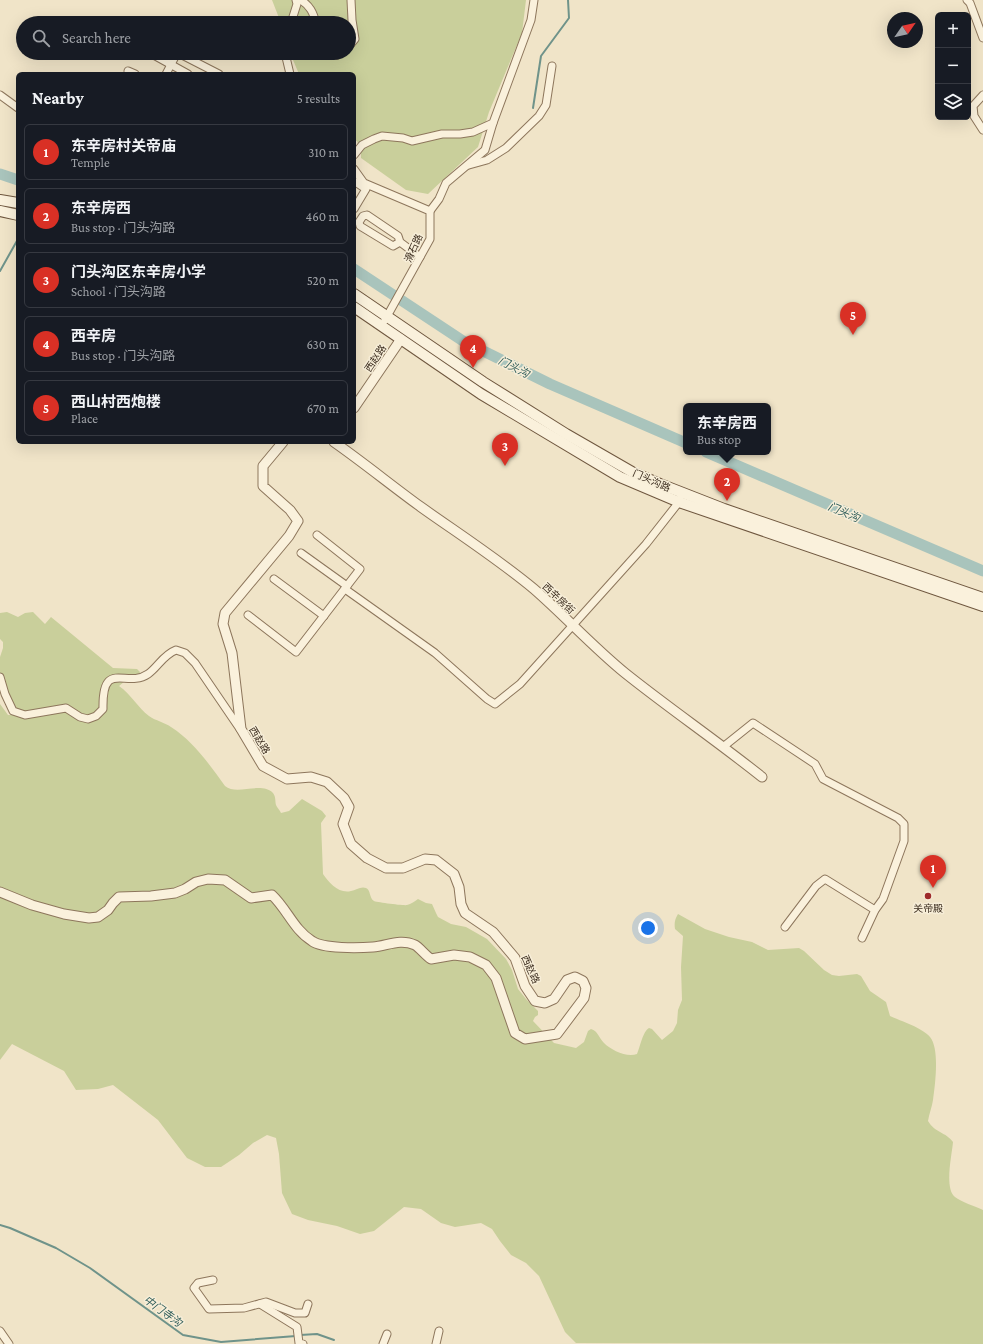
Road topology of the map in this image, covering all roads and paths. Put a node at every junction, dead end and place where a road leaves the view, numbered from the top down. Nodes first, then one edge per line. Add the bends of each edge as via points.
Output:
1 (296, 0) edge
2 (301, 0) edge
3 (351, 0) edge
4 (534, 0) edge
5 (967, 0) edge
6 (293, 16) edge
7 (314, 16) edge
8 (352, 16) edge
9 (983, 38) edge
10 (162, 60) edge
11 (174, 60) edge
12 (191, 60) edge
13 (287, 60) edge
14 (171, 65) junction
15 (552, 66) dead end
16 (167, 72) edge
17 (184, 72) edge
18 (215, 72) edge
19 (290, 72) edge
20 (0, 95) edge
21 (983, 95) edge
22 (16, 107) edge
23 (493, 123) junction
24 (983, 130) edge
25 (356, 152) edge
26 (468, 165) junction
27 (356, 173) edge
28 (356, 182) edge
29 (0, 200) edge
30 (16, 203) edge
31 (356, 206) edge
32 (0, 211) edge
33 (430, 211) junction
34 (16, 215) edge
35 (400, 242) junction
36 (420, 257) junction
37 (356, 295) edge
38 (356, 308) edge
39 (387, 317) junction
40 (401, 339) junction
41 (356, 405) edge
42 (281, 444) edge
43 (337, 444) edge
44 (681, 498) junction
45 (317, 535) dead end
46 (301, 553) dead end
47 (274, 579) dead end
48 (346, 588) junction
49 (983, 598) edge
50 (983, 606) edge
51 (248, 615) dead end
52 (324, 616) junction
53 (573, 626) junction
54 (0, 677) edge
55 (240, 729) junction
56 (723, 747) junction
57 (762, 778) dead end
58 (0, 892) edge
59 (875, 910) junction
60 (785, 927) dead end
61 (862, 938) dead end
62 (213, 1280) dead end
63 (260, 1304) junction
64 (308, 1304) dead end
65 (0, 1331) edge
66 (440, 1332) dead end
67 (387, 1334) dead end
68 (300, 1338) edge
69 (9, 1344) edge
70 (383, 1344) edge
71 (436, 1344) edge

1 - 6 street
2 - 7 street via 309,5
3 - 8 street
4 - 23 street via 531,20
5 - 9 street
10 - 14 street
11 - 14 street
12 - 18 street
13 - 19 street
14 - 16 street
14 - 17 street
15 - 26 street via 546,105 539,116 506,148 487,160
20 - 22 street
21 - 24 street via 973,106 974,116
23 - 25 street via 473,132 437,134 412,141 382,136 362,145
23 - 26 street via 485,150
26 - 33 street via 446,183
27 - 33 street via 364,183
28 - 31 street via 366,189
29 - 30 main road
32 - 34 main road
33 - 36 street, 滑石路 via 430,239
35 - 35 street via 398,236 367,215 359,222 360,226 392,246
35 - 36 street
36 - 39 street, 滑石路
37 - 39 main road, 门头沟路
38 - 39 main road, 门头沟路
39 - 40 main road, 门头沟路
39 - 44 main road, 门头沟路 via 566,434
40 - 41 street, 西赵路
40 - 44 main road, 门头沟路 via 481,394 620,477
42 - 55 street, 西赵路 via 263,466 263,486 290,510 298,521 289,536 225,613 223,624 232,653
43 - 53 street, 西辛房街 via 502,564 534,589
44 - 49 main road, 门头沟路 via 732,512
44 - 50 main road, 门头沟路
44 - 53 street via 646,544
45 - 48 street via 360,569
46 - 48 street
47 - 52 street
48 - 52 street
48 - 53 street via 435,653 495,704 520,684
51 - 52 street via 296,652
53 - 56 street, 西辛房街 via 626,674
54 - 55 street via 13,711 25,715 66,708 88,719 103,709 104,689 109,681 116,677 143,677 166,655 176,650 185,653 195,663
55 - 58 street, 西赵路 via 263,766 287,779 311,777 327,782 344,798 349,807 343,824 351,844 367,858 386,868 403,868 425,859 436,860 454,874 465,913 493,932 515,958 525,986 535,1001 545,1003 554,999 567,980 575,977 583,981 586,988 584,998 557,1034 525,1040 515,1033 496,978 486,965 470,957 454,955 431,959 416,945 400,941 373,947 324,946 312,942 297,928 272,895 251,898 224,880 208,879 196,882 175,893 119,897 98,917 89,918 32,905
56 - 57 street, 西辛房街
56 - 59 street via 753,723 815,764 823,779 898,818 904,824 904,841 882,899
59 - 60 street via 826,879 816,886
59 - 61 street
62 - 63 street via 198,1283 194,1288 209,1309 244,1308
63 - 64 street via 266,1302 295,1313 305,1313
63 - 68 street via 297,1327
65 - 69 street
66 - 71 street
67 - 70 street

